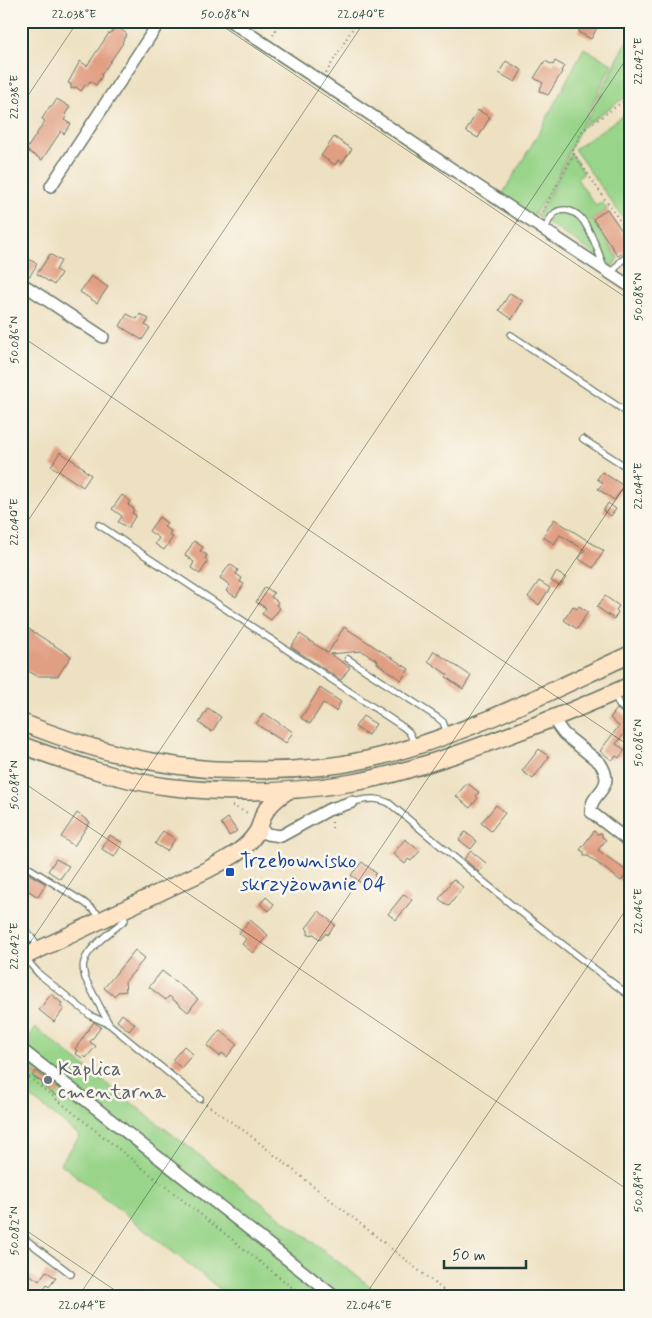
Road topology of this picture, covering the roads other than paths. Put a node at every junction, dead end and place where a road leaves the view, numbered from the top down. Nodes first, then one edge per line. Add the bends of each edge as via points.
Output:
1 (160, 21) edge
2 (230, 21) edge
3 (51, 186) dead end
4 (540, 227) junction
5 (631, 254) edge
6 (608, 272) junction
7 (21, 284) edge
8 (631, 287) edge
9 (511, 335) dead end
10 (103, 337) dead end
11 (631, 414) edge
12 (583, 439) dead end
13 (631, 470) edge
14 (99, 525) dead end
15 (631, 654) edge
16 (348, 658) dead end
17 (631, 684) edge
18 (549, 691) junction
19 (614, 693) junction
20 (631, 714) edge
21 (555, 718) junction
22 (21, 722) edge
23 (448, 735) junction
24 (21, 745) edge
25 (416, 746) junction
26 (274, 771) junction
27 (287, 791) junction
28 (260, 792) junction
29 (352, 802) joint
30 (261, 822) junction
31 (631, 843) edge
32 (21, 862) edge
33 (121, 910) junction
34 (100, 921) junction
35 (21, 928) edge
36 (40, 949) junction
37 (22, 957) edge
38 (631, 997) edge
39 (109, 1024) junction
40 (21, 1049) edge
41 (200, 1100) road end
42 (21, 1236) edge
43 (71, 1274) dead end
44 (335, 1297) edge

1 - 3 street
2 - 4 street
4 - 6 street
4 - 6 lane via 557,211 577,214
5 - 6 lane
6 - 8 street
7 - 10 street
9 - 11 lane
12 - 13 lane
14 - 25 lane via 402,726
15 - 18 main road
16 - 23 lane via 438,718
17 - 19 main road
18 - 21 main road via 546,706
18 - 23 main road
19 - 20 lane via 619,705
19 - 21 main road
21 - 27 main road via 490,743 400,771 352,783
21 - 31 street via 564,734 604,769 606,781 593,801 591,812
22 - 26 main road via 97,749 153,762 207,769
23 - 25 main road
24 - 28 main road via 129,779 169,787
25 - 26 main road via 352,762
26 - 28 main road via 262,780
27 - 28 main road
27 - 30 main road via 273,802
28 - 30 main road
29 - 30 street via 328,810 280,836 267,834
29 - 38 lane via 374,798 389,803 513,906
30 - 33 main road via 248,843 233,856
32 - 34 lane via 85,903 97,913
33 - 34 main road
33 - 39 lane via 125,920 87,955 83,970
34 - 36 main road
35 - 36 lane via 29,933
36 - 37 main road
37 - 39 lane via 38,974 84,1010
39 - 41 lane
40 - 44 street
42 - 43 lane

